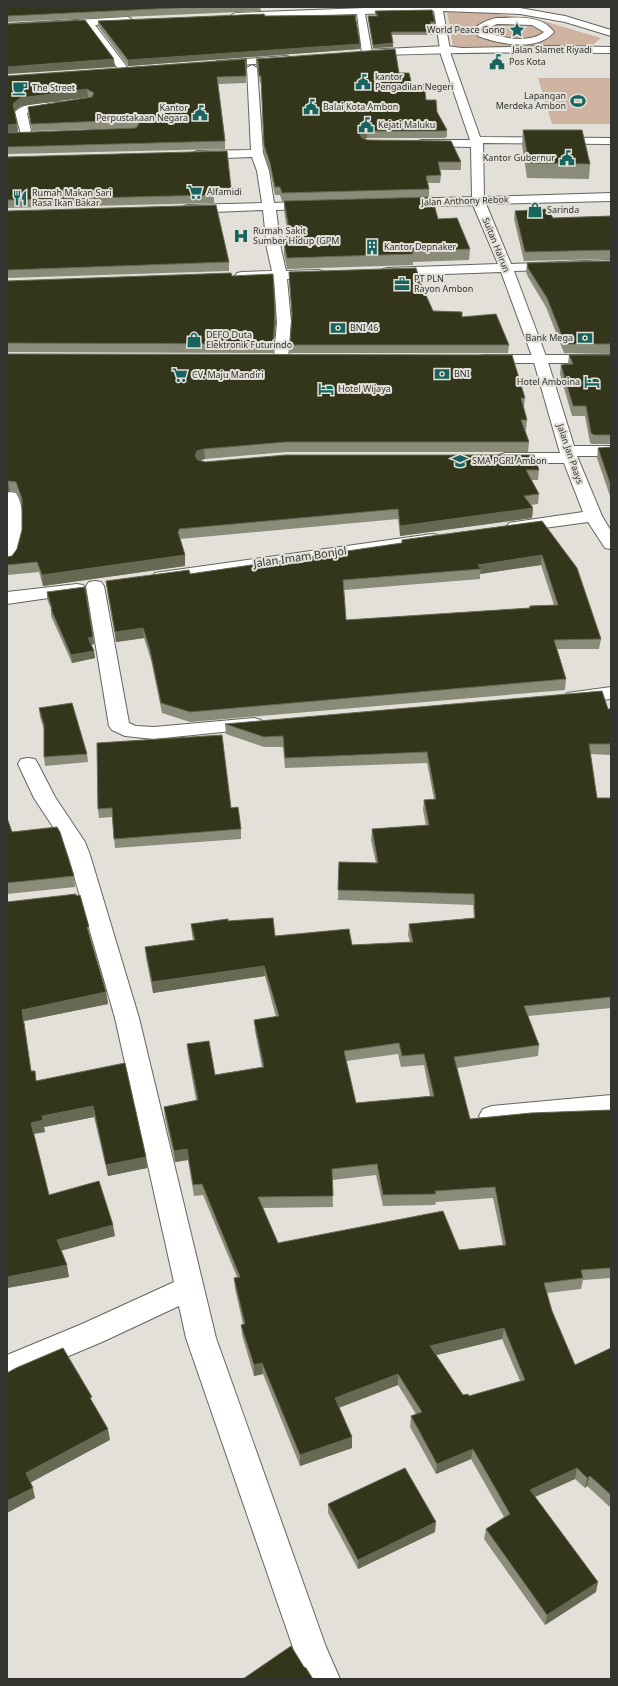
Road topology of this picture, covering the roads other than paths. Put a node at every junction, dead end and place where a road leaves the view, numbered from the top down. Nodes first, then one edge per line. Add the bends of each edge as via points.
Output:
1 (441, 9) edge
2 (522, 9) edge
3 (361, 14) junction
4 (487, 24) joint
5 (91, 26) junction
6 (7, 27) edge
7 (7, 31) edge
8 (611, 33) edge
9 (609, 47) edge
10 (446, 52) junction
11 (252, 68) junction
12 (124, 73) edge
13 (65, 104) edge
14 (13, 136) edge
15 (611, 141) edge
16 (477, 142) junction
17 (414, 143) edge
18 (258, 153) junction
19 (187, 156) edge
20 (611, 197) edge
21 (478, 201) junction
22 (393, 203) edge
23 (323, 205) edge
24 (269, 207) junction
25 (174, 210) edge
26 (611, 264) edge
27 (506, 267) junction
28 (373, 272) edge
29 (328, 274) edge
30 (280, 275) junction
31 (233, 276) edge
32 (265, 358) edge
33 (281, 358) junction
34 (296, 358) edge
35 (469, 359) edge
36 (540, 359) junction
37 (611, 359) edge
38 (611, 451) edge
39 (569, 455) junction
40 (492, 458) edge
41 (10, 497) edge
42 (593, 516) junction
43 (498, 530) edge
44 (451, 536) edge
45 (611, 544) edge
46 (7, 561) edge
47 (142, 580) edge
48 (7, 598) edge
49 (611, 693) edge
50 (557, 698) edge
51 (273, 723) edge
52 (28, 764) dead end
53 (611, 1105) edge
54 (492, 1116) edge
55 (189, 1288) junction
56 (7, 1369) edge
57 (323, 1679) edge

1 - 2 street
1 - 3 street
1 - 3 street via 224,18
1 - 10 street, Sultan Hairun
2 - 8 street
3 - 10 street, Jalan Slamet Riyadi via 364,24 359,56
4 - 4 street via 510,20 522,21 541,25 549,32 543,37 528,40 500,40 482,34 479,28
5 - 6 street via 136,19
5 - 7 street
5 - 12 street via 98,38 117,58
9 - 10 street, Jalan Slamet Riyadi
10 - 16 street, Sultan Hairun
11 - 11 street via 297,61 210,68
11 - 18 street
13 - 14 street via 26,109 21,112 30,136
15 - 16 street
16 - 17 street
16 - 21 street, Sultan Hairun
18 - 19 street
18 - 24 street
20 - 21 street, Jalan Anthony Rebok
21 - 22 street, Jalan Anthony Rebok
21 - 27 street, Sultan Hairun
23 - 24 street
24 - 25 street
24 - 30 street
26 - 27 street
27 - 28 street
27 - 36 street, Sultan Hairun
29 - 30 street
30 - 31 street
30 - 33 street via 284,322
32 - 33 street
33 - 34 street
35 - 36 street
36 - 37 street
36 - 39 street, Jalan Jan Paays
38 - 39 street
39 - 40 street
39 - 42 street, Jalan Jan Paays
41 - 46 street via 14,540
42 - 43 street
42 - 45 street, Jalan Jan Paays
44 - 47 street, Jalan Imam Bonjol
48 - 51 street via 102,585 119,726 132,732 154,733
49 - 50 street
52 - 55 street via 74,842 80,895 127,1018
53 - 54 street
55 - 56 street
55 - 57 street via 201,1338 311,1653

